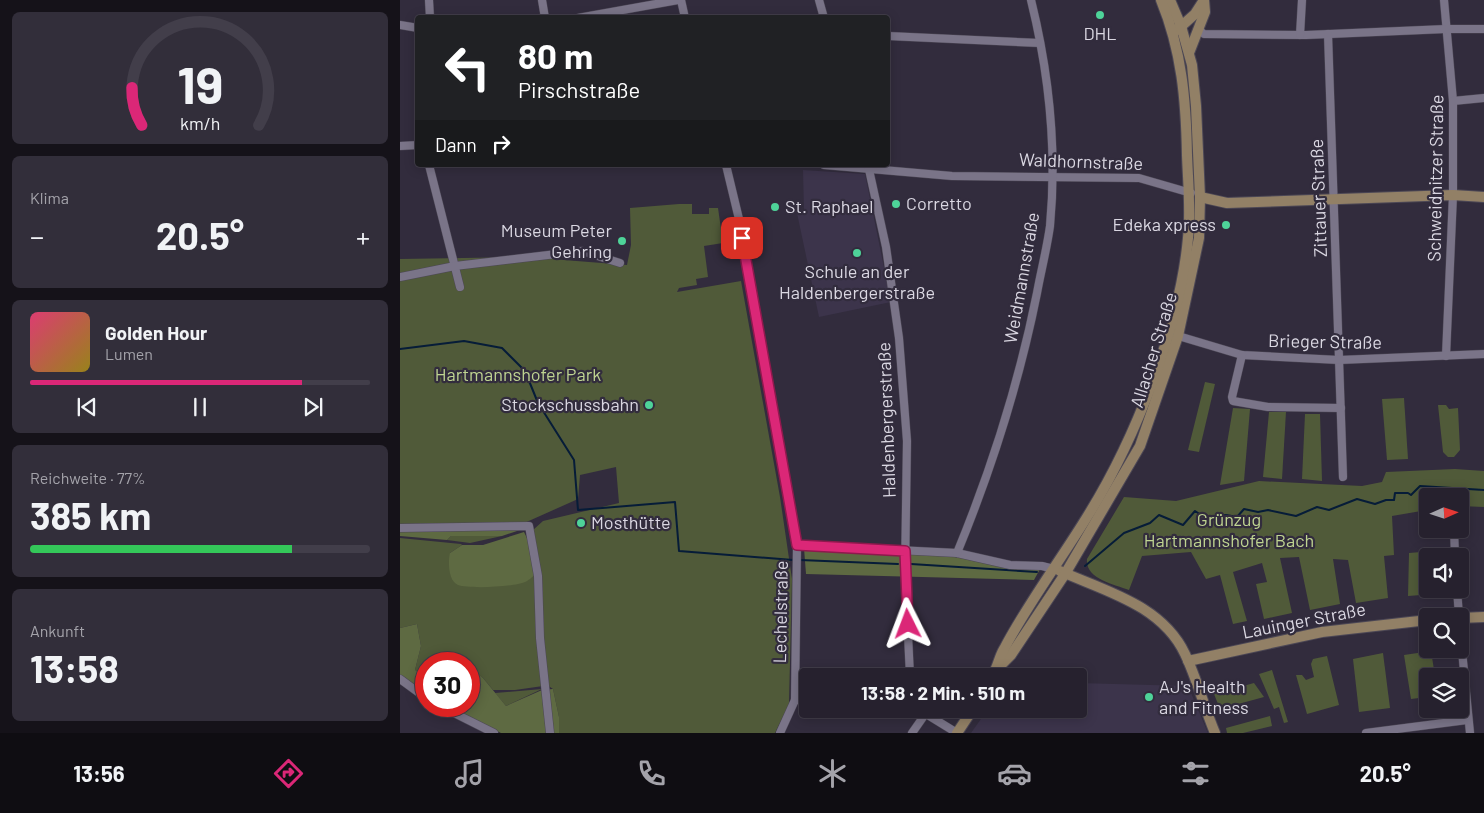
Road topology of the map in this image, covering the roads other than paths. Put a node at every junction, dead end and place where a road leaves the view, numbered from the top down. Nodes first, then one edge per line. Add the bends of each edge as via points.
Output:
1 (428, 0) edge
2 (542, 0) edge
3 (679, 0) edge
4 (819, 0) edge
5 (1030, 0) edge
6 (1161, 0) edge
7 (1170, 0) edge
8 (1204, 0) edge
9 (1302, 0) edge
10 (1444, 0) edge
11 (430, 15) edge
12 (544, 15) edge
13 (595, 15) edge
14 (685, 15) edge
15 (823, 15) edge
16 (400, 25) edge
17 (415, 28) edge
18 (1446, 29) junction
19 (1177, 30) junction
20 (1199, 30) junction
21 (1484, 30) edge
22 (1328, 34) junction
23 (1300, 35) junction
24 (890, 36) edge
25 (1040, 43) junction
26 (1184, 53) junction
27 (1484, 98) edge
28 (1453, 100) junction
29 (415, 145) edge
30 (400, 146) edge
31 (430, 167) edge
32 (726, 167) edge
33 (868, 167) edge
34 (1052, 177) junction
35 (1188, 191) junction
36 (1453, 195) junction
37 (1200, 197) junction
38 (1484, 197) edge
39 (1334, 200) junction
40 (620, 263) dead end
41 (455, 266) junction
42 (400, 277) edge
43 (460, 287) dead end
44 (1173, 334) junction
45 (1484, 354) edge
46 (1242, 355) junction
47 (1446, 356) junction
48 (1339, 360) junction
49 (1342, 408) junction
50 (1343, 477) dead end
51 (400, 528) edge
52 (797, 545) junction
53 (905, 551) junction
54 (957, 553) junction
55 (1054, 569) junction
56 (1065, 574) junction
57 (1469, 617) edge
58 (1484, 617) edge
59 (1419, 621) edge
60 (1462, 658) edge
61 (1188, 661) junction
62 (910, 668) edge
63 (996, 668) edge
64 (999, 668) edge
65 (400, 679) edge
66 (415, 690) edge
67 (795, 700) junction
68 (799, 700) edge
69 (462, 717) edge
70 (922, 718) edge
71 (934, 718) edge
72 (967, 718) edge
73 (1467, 720) junction
74 (494, 733) edge
75 (550, 733) edge
76 (780, 733) edge
77 (912, 733) edge
78 (957, 733) edge
79 (1215, 733) edge
80 (1366, 733) edge
81 (1470, 733) edge

1 - 11 street
2 - 12 street
3 - 13 street
3 - 14 street
4 - 15 street
5 - 25 street, Weidmannstraße
6 - 19 main road
7 - 19 main road
8 - 19 main road, Allacher Straße via 1195,14
8 - 20 main road, Allacher Straße via 1206,12
9 - 23 street
10 - 18 street, Schweidnitzer Straße
16 - 17 street
18 - 21 street
18 - 22 street
18 - 28 street, Schweidnitzer Straße
19 - 26 main road
20 - 23 street via 1204,34
20 - 26 main road, Allacher Straße
22 - 23 street
22 - 39 street, Zittauer Straße
24 - 25 street
25 - 34 street, Weidmannstraße via 1052,131
26 - 35 main road, Allacher Straße
26 - 37 main road, Allacher Straße via 1196,100
27 - 28 street
28 - 36 street, Schweidnitzer Straße
29 - 30 street
31 - 41 street
32 - 52 street, Lechelstraße via 739,219
33 - 34 street, Waldhornstraße via 952,176
33 - 53 street, Haldenbergerstraße via 886,247 900,338 907,440
34 - 35 street, Waldhornstraße via 1139,178
34 - 54 street, Weidmannstraße via 1050,226 1016,386 994,456
35 - 37 street, Waldhornstraße
35 - 44 main road, Allacher Straße via 1188,240
36 - 38 main road, Waldhornstraße
36 - 39 main road, Waldhornstraße
36 - 47 street, Schweidnitzer Straße
37 - 39 main road, Waldhornstraße via 1227,203
37 - 44 main road, Allacher Straße via 1199,238
39 - 48 street, Zittauer Straße
40 - 41 street via 582,251
41 - 42 street
41 - 43 street
44 - 46 street, Brieger Straße
44 - 55 main road, Allacher Straße via 1128,441 1088,516
44 - 56 main road, Allacher Straße via 1140,446
45 - 47 street, Brieger Straße
46 - 48 street, Brieger Straße
46 - 49 street via 1233,401 1268,407
47 - 48 street, Brieger Straße
48 - 49 street, Zittauer Straße
49 - 50 street, Zittauer Straße
51 - 75 street via 530,526 538,576 540,646
52 - 53 street
52 - 67 street, Lechelstraße
53 - 54 street
53 - 62 street, Haldenbergerstraße
54 - 55 street via 1010,565
55 - 56 main road
55 - 63 main road, Allacher Straße via 1003,650
56 - 61 main road via 1145,610 1174,638
56 - 64 main road, Allacher Straße via 1011,655
57 - 58 main road
59 - 61 main road, Lauinger Straße via 1322,632
60 - 73 street
61 - 79 main road
65 - 66 street
67 - 68 street
67 - 76 street, Lechelstraße
69 - 74 street
70 - 77 street
71 - 78 street
72 - 78 main road
73 - 80 street
73 - 81 street

